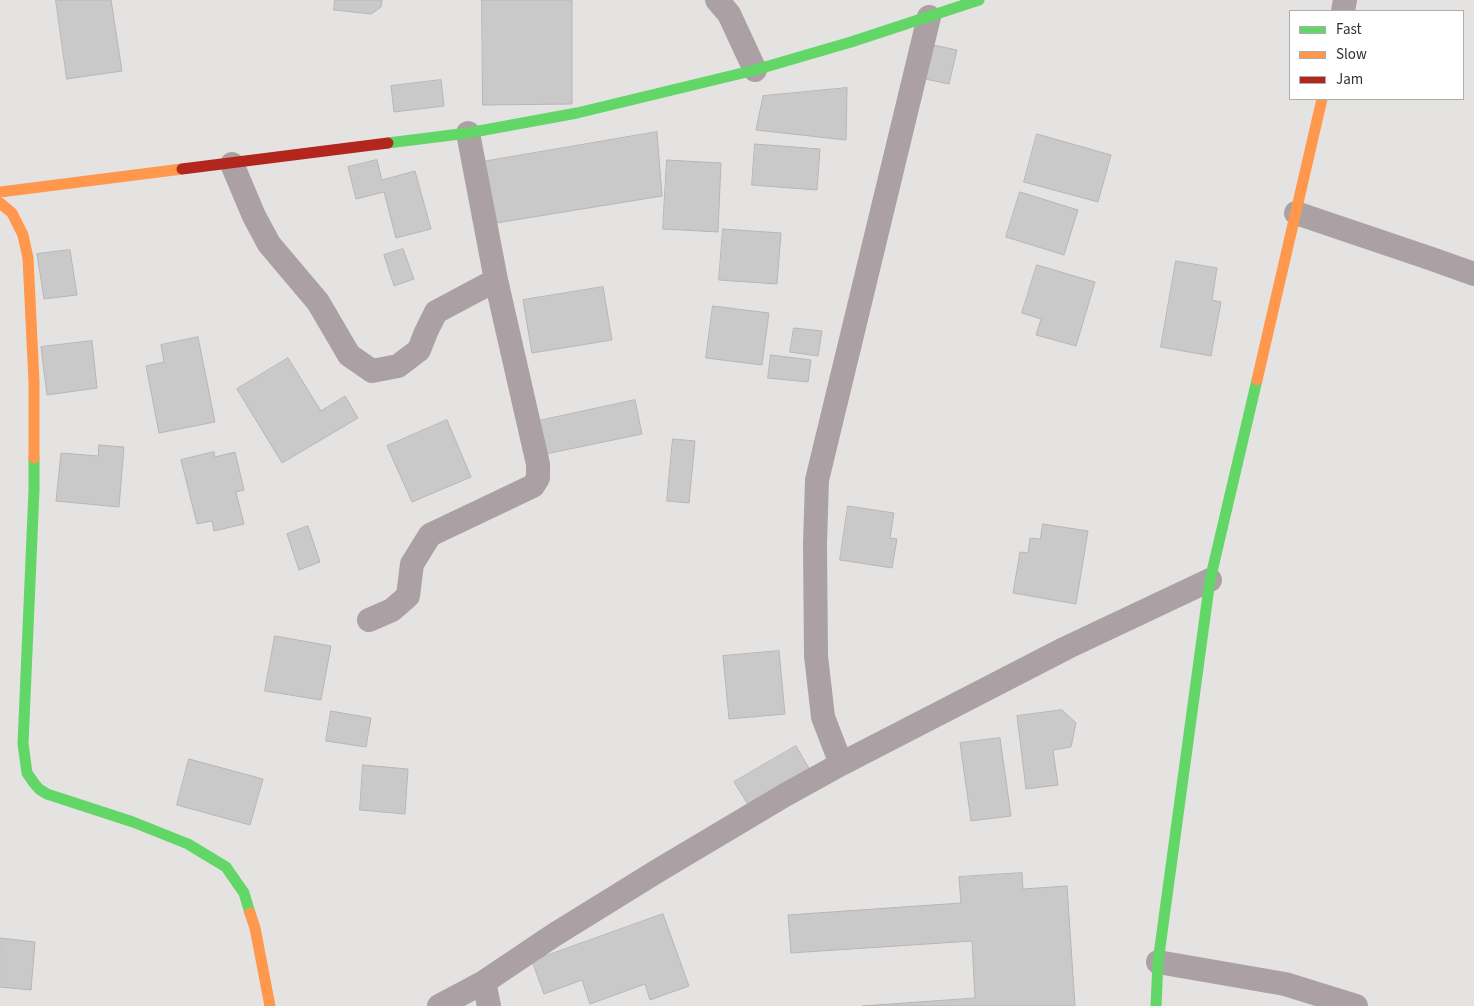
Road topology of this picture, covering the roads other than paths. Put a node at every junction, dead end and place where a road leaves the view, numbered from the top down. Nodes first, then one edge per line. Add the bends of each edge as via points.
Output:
1 (717, 0) edge
2 (979, 0) edge
3 (929, 17) junction
4 (755, 70) junction
5 (1322, 100) edge
6 (468, 133) junction
7 (232, 164) junction
8 (0, 192) edge
9 (0, 203) edge
10 (1296, 213) junction
11 (1474, 274) edge
12 (496, 280) junction
13 (1210, 580) junction
14 (368, 620) dead end
15 (841, 764) junction
16 (1158, 962) junction
17 (484, 982) junction
18 (270, 1006) edge
19 (439, 1006) edge
20 (489, 1006) edge
21 (1156, 1006) edge
22 (1356, 1006) edge

1 - 4 street via 729,14
2 - 3 street
3 - 4 street
3 - 15 street via 817,480 816,656 823,717
4 - 6 street via 577,112
5 - 10 street
6 - 7 street
6 - 12 street
7 - 8 street
7 - 12 street via 269,244 318,302 349,355 372,371 398,366 419,350 436,312
9 - 18 street via 12,213 23,235 28,258 34,382 34,490 23,744 28,776 47,794 188,844 226,867 244,893 255,928
10 - 11 street
10 - 13 street
12 - 14 street via 538,464 538,478 533,486 430,535 412,564 408,596 392,610
13 - 15 street via 1066,648
13 - 16 street
15 - 17 street via 659,870
16 - 21 street
16 - 22 street via 1285,984
17 - 19 street
17 - 20 street

